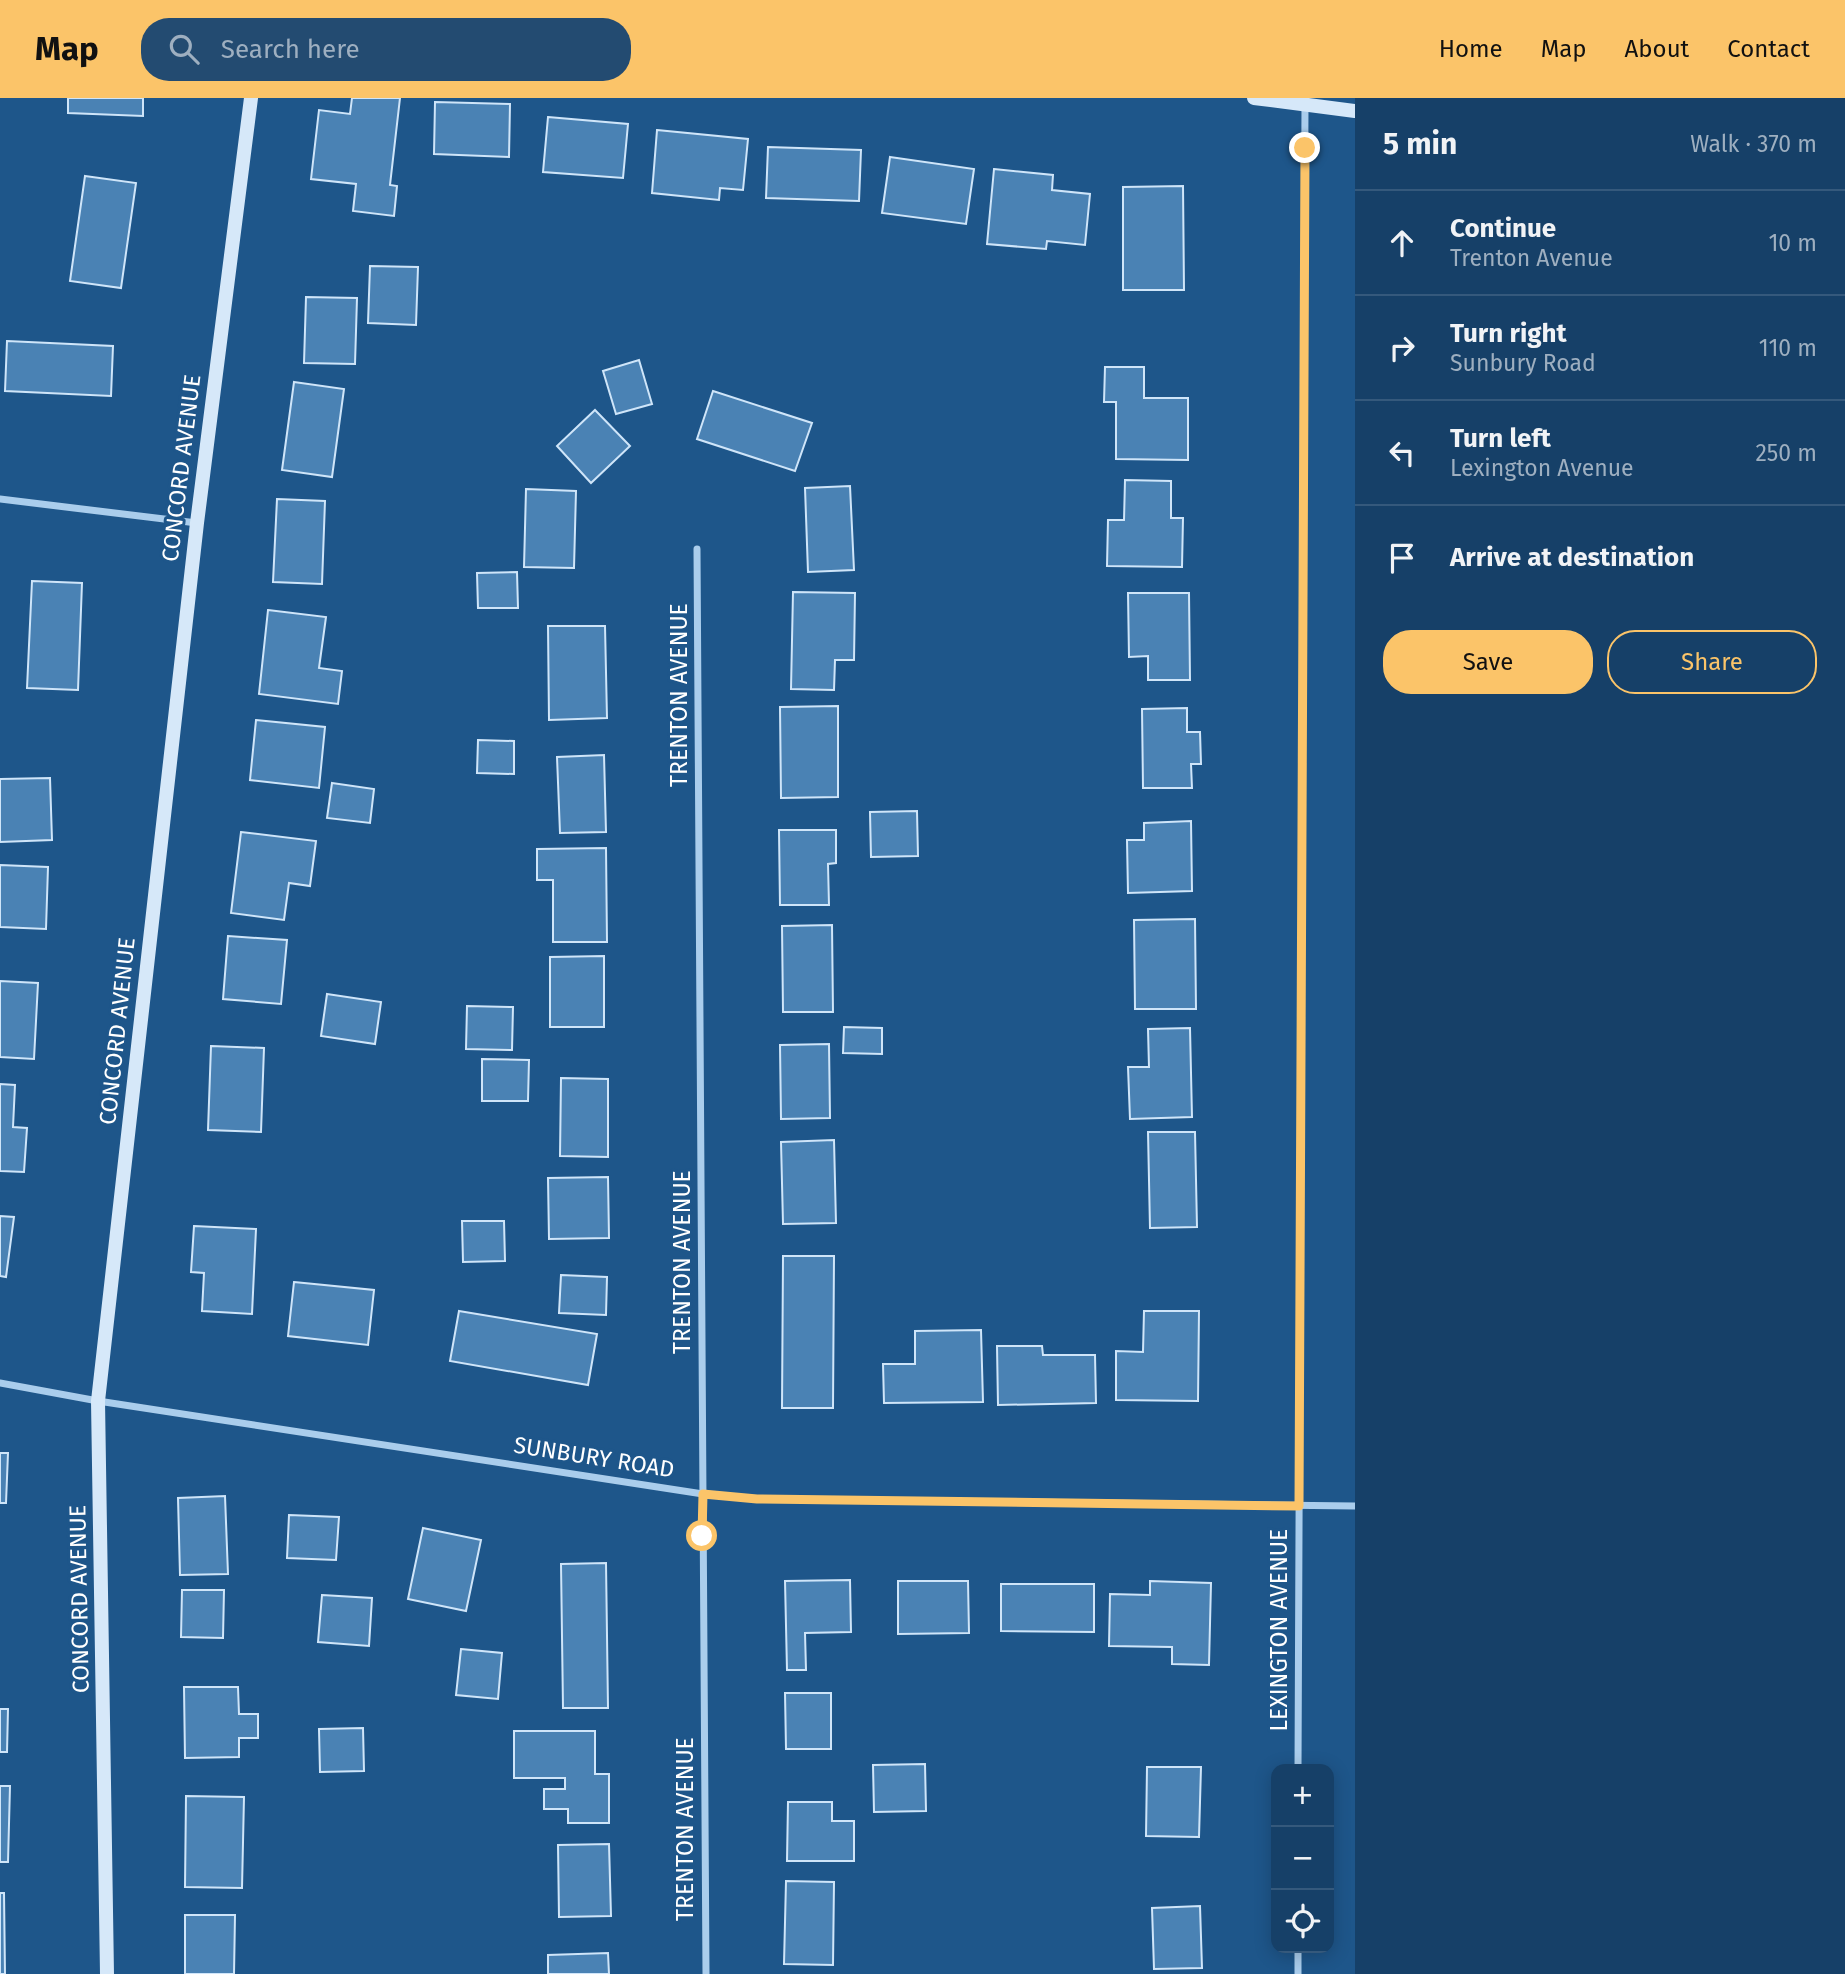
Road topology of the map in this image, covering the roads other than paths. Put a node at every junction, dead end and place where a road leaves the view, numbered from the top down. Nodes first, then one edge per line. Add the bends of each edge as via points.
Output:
1 (251, 98) edge
2 (1254, 98) edge
3 (1305, 101) edge
4 (1355, 111) edge
5 (0, 499) edge
6 (197, 523) junction
7 (697, 550) dead end
8 (0, 1384) edge
9 (98, 1401) junction
10 (703, 1494) junction
11 (1299, 1506) junction
12 (1355, 1506) edge
13 (1298, 1764) edge
14 (1298, 1953) edge
15 (107, 1974) edge
16 (706, 1974) edge
17 (1298, 1974) edge

1 - 6 street, CONCORD AVENUE
2 - 3 street
3 - 4 street
3 - 11 street, LEXINGTON AVENUE
5 - 6 street
6 - 9 street, CONCORD AVENUE
7 - 10 street, TRENTON AVENUE
8 - 9 street, SUNBURY ROAD
9 - 10 street, SUNBURY ROAD
9 - 15 street, CONCORD AVENUE
10 - 11 street, SUNBURY ROAD via 757,1499
10 - 16 street, TRENTON AVENUE
11 - 12 street, SUNBURY ROAD
11 - 13 street, LEXINGTON AVENUE
14 - 17 street

